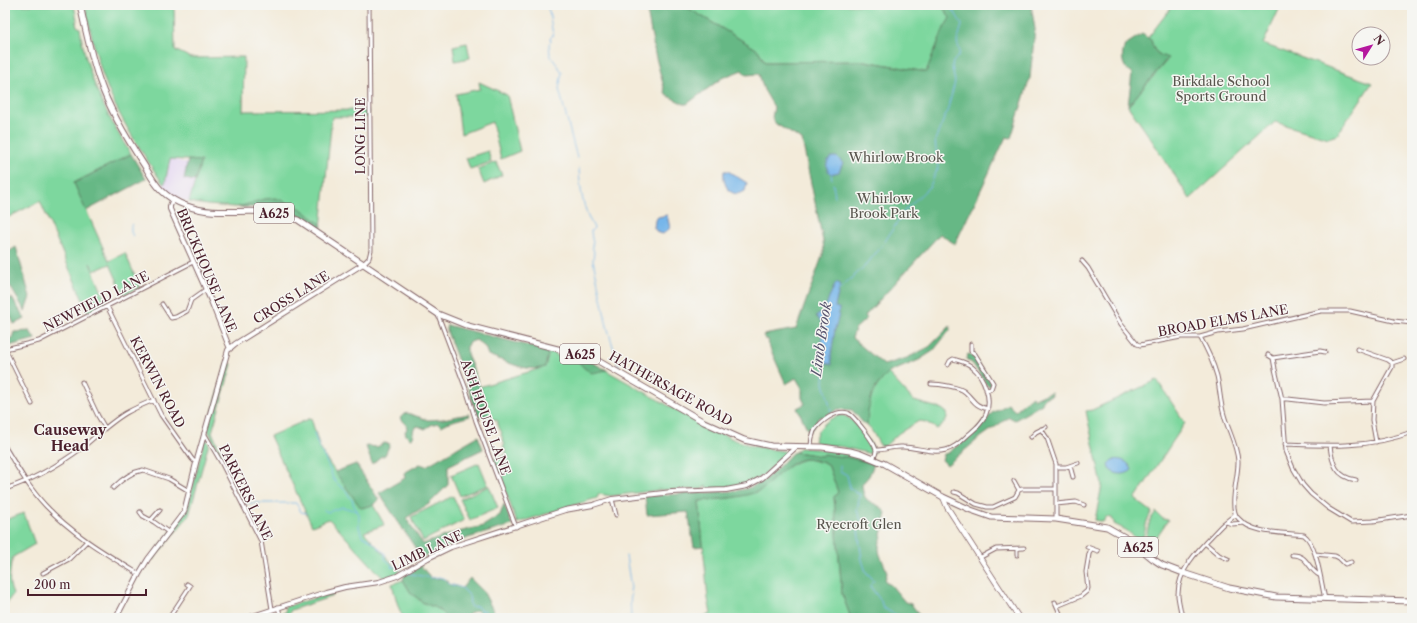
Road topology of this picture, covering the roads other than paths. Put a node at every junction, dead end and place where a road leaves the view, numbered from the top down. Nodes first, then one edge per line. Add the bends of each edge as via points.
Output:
1 (80, 5) edge
2 (369, 5) edge
3 (173, 199) junction
4 (1082, 260) dead end
5 (193, 262) junction
6 (363, 264) junction
7 (205, 290) junction
8 (162, 304) dead end
9 (108, 306) junction
10 (438, 314) junction
11 (1412, 323) edge
12 (1200, 337) junction
13 (971, 344) dead end
14 (5, 349) edge
15 (230, 349) junction
16 (1357, 349) dead end
17 (1325, 352) dead end
18 (1268, 355) dead end
19 (1273, 358) junction
20 (1404, 359) dead end
21 (1392, 363) junction
22 (948, 365) dead end
23 (82, 382) dead end
24 (932, 384) dead end
25 (986, 390) junction
26 (1282, 399) junction
27 (154, 400) junction
28 (1373, 401) junction
29 (32, 404) dead end
30 (988, 409) junction
31 (1046, 426) dead end
32 (105, 428) junction
33 (1041, 429) junction
34 (1412, 432) edge
35 (204, 433) junction
36 (1031, 437) dead end
37 (1376, 442) junction
38 (1285, 444) junction
39 (811, 446) junction
40 (1330, 446) junction
41 (5, 447) edge
42 (796, 447) junction
43 (876, 450) junction
44 (873, 458) junction
45 (196, 463) junction
46 (1078, 463) dead end
47 (1070, 466) junction
48 (1056, 467) junction
49 (1073, 477) dead end
50 (1356, 480) dead end
51 (27, 481) junction
52 (1014, 481) dead end
53 (113, 488) dead end
54 (5, 489) edge
55 (960, 489) dead end
56 (1056, 489) junction
57 (1019, 490) junction
58 (189, 491) junction
59 (943, 497) junction
60 (612, 499) junction
61 (1056, 504) junction
62 (1084, 505) dead end
63 (160, 510) dead end
64 (140, 512) dead end
65 (1235, 514) junction
66 (616, 515) dead end
67 (1412, 515) edge
68 (1056, 519) junction
69 (151, 520) junction
70 (1226, 522) junction
71 (1244, 523) junction
72 (516, 527) junction
73 (168, 532) junction
74 (87, 542) junction
75 (1205, 543) junction
76 (1087, 546) dead end
77 (1024, 548) dead end
78 (1017, 549) junction
79 (1091, 549) junction
80 (1098, 551) dead end
81 (1315, 554) junction
82 (1219, 555) junction
83 (1292, 555) dead end
84 (1017, 556) dead end
85 (979, 558) junction
86 (1228, 558) dead end
87 (1214, 559) dead end
88 (1351, 562) dead end
89 (43, 573) dead end
90 (1183, 573) junction
91 (139, 574) junction
92 (1319, 575) junction
93 (195, 586) dead end
94 (1088, 588) junction
95 (1094, 588) dead end
96 (1325, 599) junction
97 (1412, 601) edge
98 (278, 607) junction
99 (272, 609) junction
100 (116, 618) edge
101 (169, 618) edge
102 (247, 618) edge
103 (281, 618) edge
104 (1019, 618) edge
105 (1062, 618) edge
106 (1182, 618) edge

1 - 3 main road, A625 via 86,34 107,99 135,151 156,183
2 - 6 street, LONG LINE via 371,250 369,258
3 - 5 street, BRICKHOUSE LANE via 170,209
3 - 6 main road, A625 via 203,210 268,212 290,217 307,225
4 - 12 street, BROAD ELMS LANE via 1121,324 1137,344 1150,344 1181,337
5 - 7 street, BRICKHOUSE LANE
5 - 9 street, NEWFIELD LANE
6 - 10 main road, HATHERSAGE ROAD / A625
6 - 15 street, CROSS LANE
7 - 8 street via 191,300 187,310 176,317 171,318
7 - 15 street, BRICKHOUSE LANE
9 - 14 street, NEWFIELD LANE via 39,341
9 - 27 street, KERWIN ROAD
10 - 42 main road, HATHERSAGE ROAD / A625 via 458,323 587,356 602,362 719,429 744,440 764,445
10 - 72 street, ASH HOUSE LANE
11 - 12 street, BROAD ELMS LANE via 1332,310
12 - 65 street via 1209,354 1237,453
13 - 25 street via 971,351 976,354 993,383 991,388
14 - 29 street
15 - 35 street via 226,355
16 - 21 street
17 - 19 street
18 - 19 street
19 - 26 street
20 - 21 street
21 - 28 street
22 - 25 street via 952,359 973,367
23 - 32 street
24 - 30 street via 960,389 974,403
25 - 30 street
26 - 28 street via 1324,403
26 - 38 street
27 - 32 street via 126,413
27 - 45 street, KERWIN ROAD via 170,428
28 - 37 street via 1372,420
30 - 43 street via 983,420 947,450 934,452 902,446
31 - 33 street
32 - 51 street via 70,456
33 - 36 street
33 - 48 street via 1047,438
34 - 37 street
35 - 45 street
35 - 99 street, PARKERS LANE via 260,541
37 - 40 street
38 - 40 street
38 - 67 street via 1293,468 1303,485 1318,500 1348,520 1358,522
39 - 42 main road, A625
39 - 43 street via 812,436 817,428 830,417 844,412 858,422
39 - 44 main road, A625 via 850,450
40 - 50 street via 1334,465 1346,476
41 - 51 street
42 - 60 street, LIMB LANE via 762,478 744,487
43 - 44 street
44 - 59 main road, A625
45 - 58 street
46 - 47 street
47 - 48 street
47 - 49 street
48 - 56 street
51 - 54 street
51 - 74 street via 46,506
52 - 57 street
53 - 58 street via 122,480 143,470 169,479
55 - 57 street via 956,493 987,507 993,507 1015,496
56 - 57 street
56 - 61 street
58 - 73 street via 184,512
59 - 68 main road, A625 via 991,517
59 - 85 main road via 946,507
60 - 66 street
60 - 72 street, LIMB LANE via 565,510
61 - 62 street via 1076,502
61 - 68 street
63 - 69 street
64 - 69 street
65 - 70 street
65 - 71 street
68 - 90 main road, A625 via 1108,527 1128,539 1152,559
69 - 73 street
70 - 71 street
70 - 75 street
71 - 81 street via 1269,532 1304,535
72 - 98 street, LIMB LANE via 451,547 396,576 379,582 345,587
73 - 91 street
74 - 89 street via 76,554
74 - 91 street
75 - 82 street
75 - 90 street
76 - 79 street
77 - 78 street
78 - 84 street
78 - 85 street via 996,549
79 - 80 street
79 - 94 street via 1086,572
81 - 88 street via 1336,556 1345,564
81 - 92 street
82 - 86 street
82 - 87 street
83 - 92 street via 1300,556 1313,572
85 - 104 main road
90 - 96 main road, A625 via 1244,592 1276,597
90 - 106 street via 1178,591
91 - 100 street
92 - 96 street
93 - 101 street via 188,585
94 - 95 street
94 - 105 street via 1081,596 1056,604
96 - 97 main road, A625
98 - 99 street, LIMB LANE
98 - 103 street
99 - 102 street, LIMB LANE

